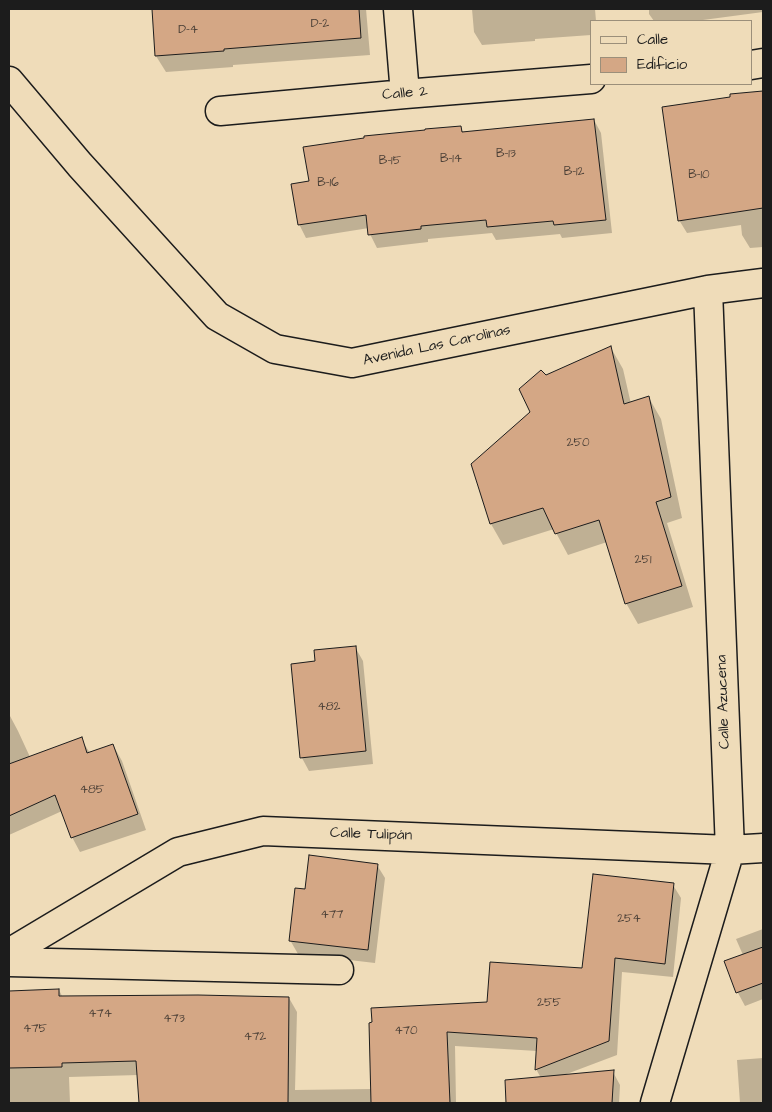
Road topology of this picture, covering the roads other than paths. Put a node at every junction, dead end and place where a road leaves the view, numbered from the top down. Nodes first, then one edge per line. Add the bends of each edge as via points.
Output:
1 (398, 9) edge
2 (590, 79) edge
3 (9, 81) edge
4 (405, 94) junction
5 (220, 111) dead end
6 (763, 283) edge
7 (708, 290) junction
8 (763, 848) edge
9 (730, 850) junction
10 (9, 953) edge
11 (9, 962) edge
12 (339, 970) dead end
13 (655, 1103) edge

1 - 4 street
2 - 4 street, Calle 2
3 - 7 street, Avenida Las Carolinas via 80,165 217,316 275,349 352,363
4 - 5 street, Calle 2
6 - 7 street, Avenida Las Carolinas
7 - 9 street, Calle Azucena
8 - 9 street, Calle Tulipán
9 - 10 street, Calle Tulipán via 264,831 178,852
9 - 13 street, Calle Azucena
11 - 12 street

